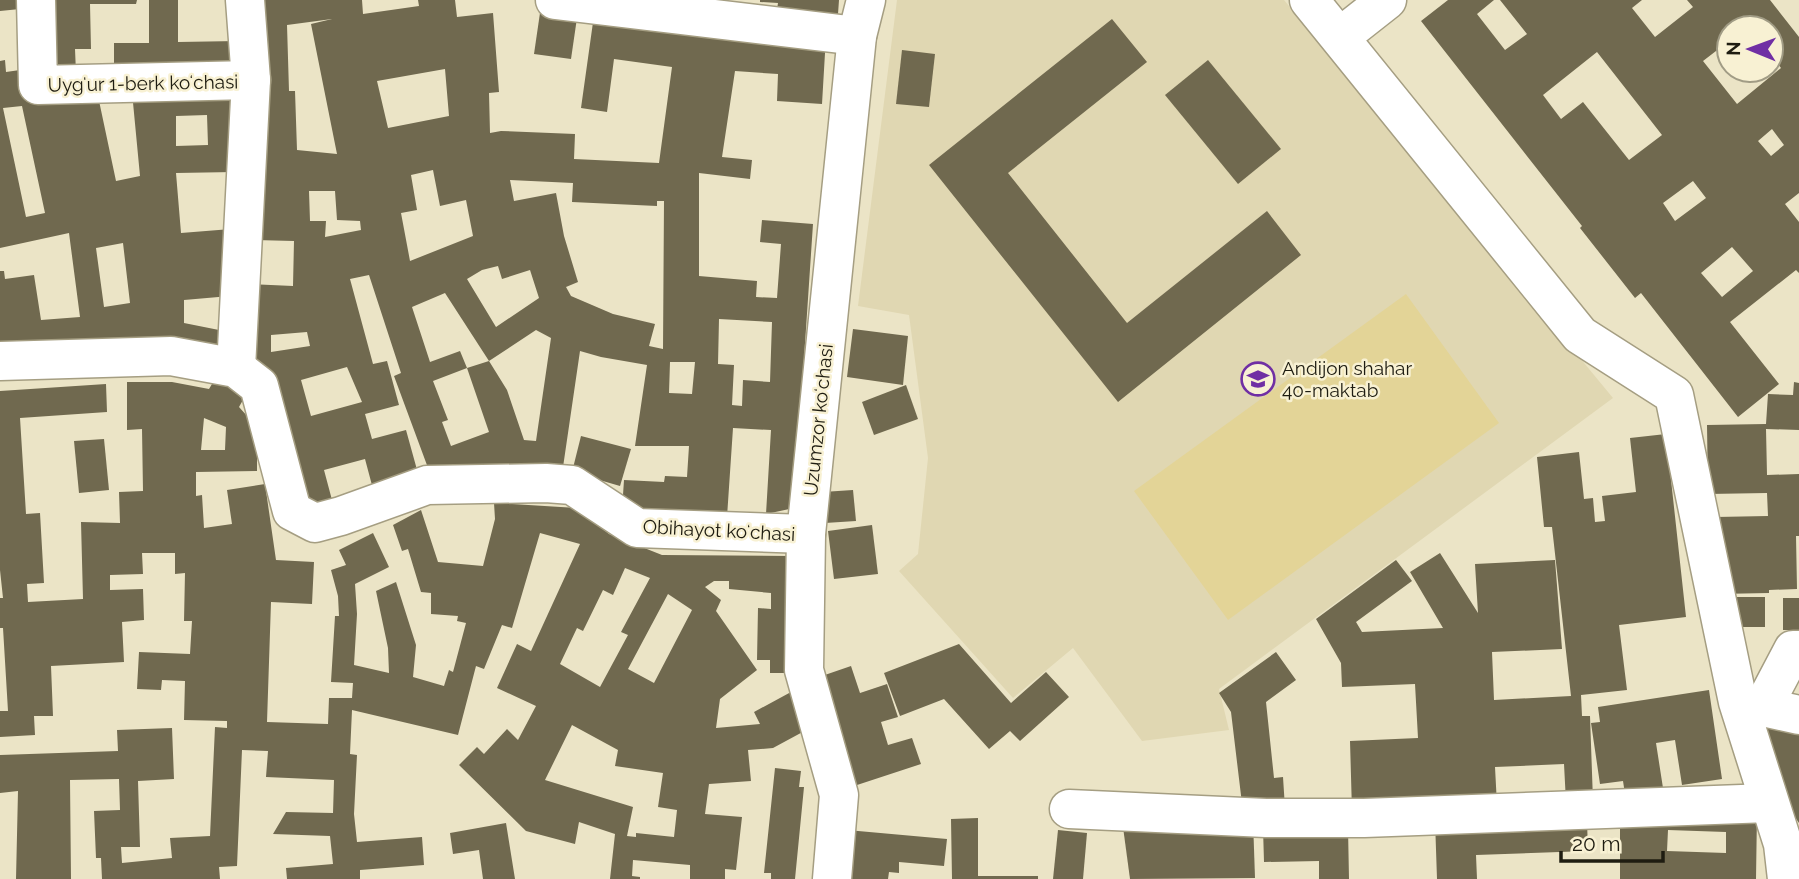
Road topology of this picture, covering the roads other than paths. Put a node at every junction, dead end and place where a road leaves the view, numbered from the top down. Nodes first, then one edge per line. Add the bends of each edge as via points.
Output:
1 (36, 0) edge
2 (246, 0) edge
3 (555, 0) edge
4 (1309, 0) edge
5 (1387, 0) edge
6 (862, 18) edge
7 (1340, 37) junction
8 (251, 80) junction
9 (0, 361) edge
10 (236, 368) junction
11 (806, 534) junction
12 (1799, 650) edge
13 (1767, 708) edge
14 (1769, 803) junction
15 (1069, 809) dead end
16 (832, 879) edge
17 (1787, 879) edge

1 - 8 street, Uygʻur 1-berk koʻchasi via 38,85
2 - 8 street
3 - 6 street
4 - 7 street
5 - 7 street
6 - 11 street, Uzumzor koʻchasi
7 - 13 street via 1580,335 1674,395
8 - 10 street
9 - 10 street via 172,356
10 - 11 street, Obihayot koʻchasi via 259,386 292,511 315,523 426,485 546,483 572,485 637,528
11 - 16 street, Uzumzor koʻchasi via 804,670 838,795
12 - 13 street via 1793,650
13 - 14 street
14 - 15 street via 1364,818
14 - 17 street via 1783,844

